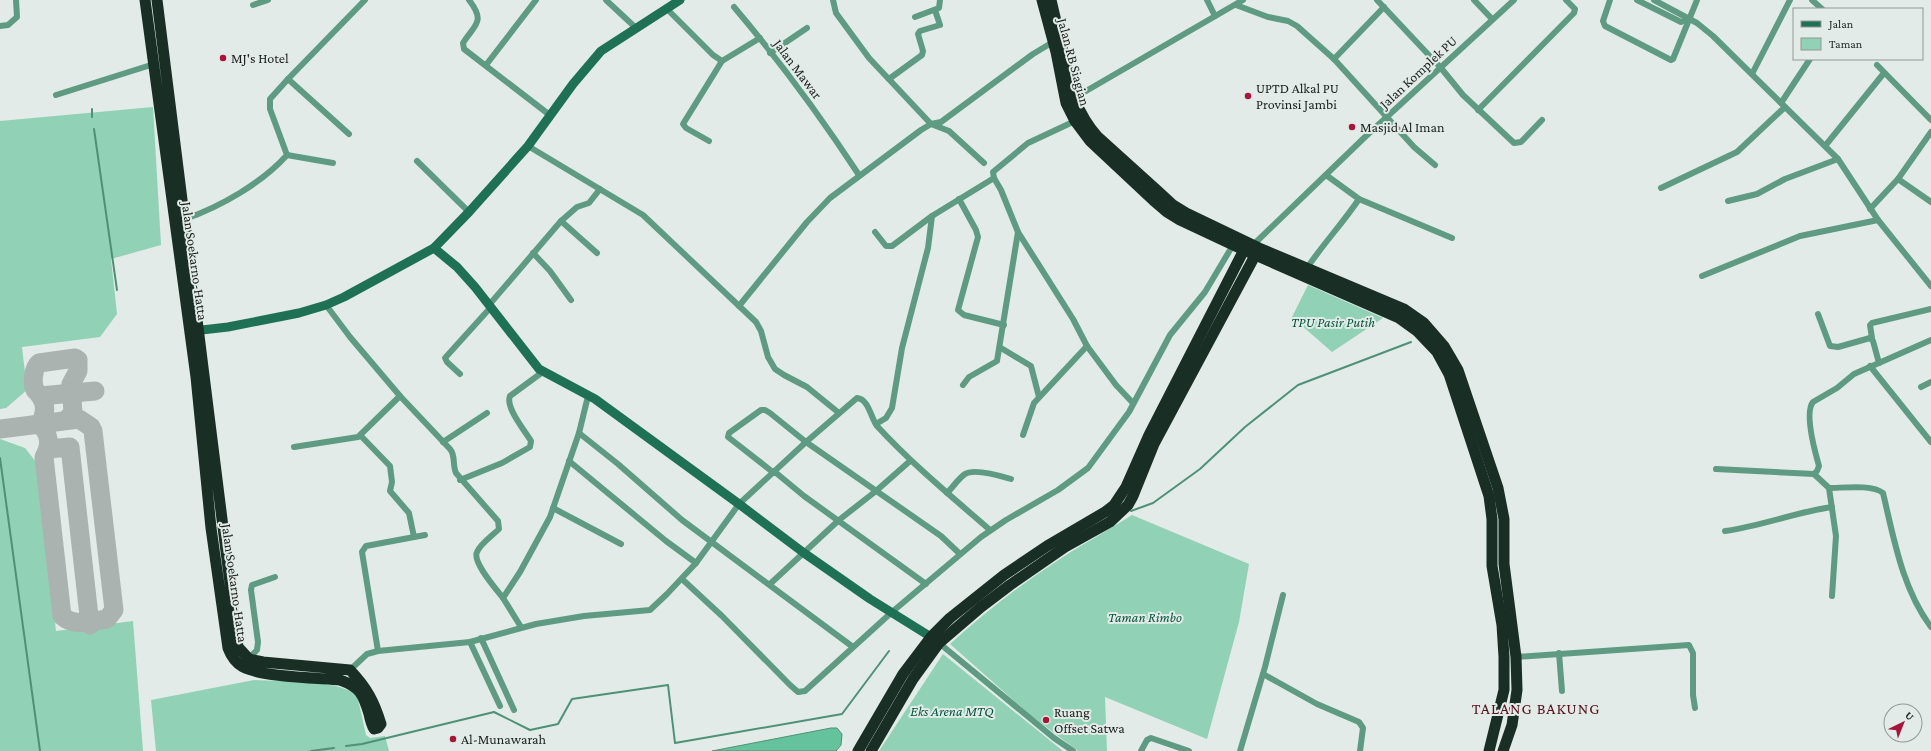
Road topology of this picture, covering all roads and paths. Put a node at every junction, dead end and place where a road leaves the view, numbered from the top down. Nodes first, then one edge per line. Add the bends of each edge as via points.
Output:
1 (16, 0) edge
2 (268, 0) edge
3 (365, 0) edge
4 (469, 0) edge
5 (536, 0) edge
6 (606, 0) edge
7 (680, 0) edge
8 (833, 0) edge
9 (940, 0) edge
10 (1042, 0) edge
11 (1051, 0) edge
12 (1207, 0) edge
13 (1243, 0) edge
14 (1378, 0) edge
15 (1474, 0) edge
16 (1514, 0) edge
17 (1566, 0) edge
18 (1610, 0) edge
19 (1637, 0) edge
20 (1654, 0) edge
21 (1697, 0) edge
22 (1790, 0) edge
23 (1812, 0) edge
24 (157, 3) edge
25 (146, 4) edge
26 (253, 5) dead end
27 (1236, 5) junction
28 (734, 7) dead end
29 (1384, 7) junction
30 (666, 8) junction
31 (1821, 8) edge
32 (935, 10) junction
33 (1215, 16) junction
34 (915, 17) dead end
35 (1492, 19) junction
36 (1689, 19) junction
37 (0, 26) edge
38 (636, 28) junction
39 (807, 28) dead end
40 (760, 38) junction
41 (1053, 42) junction
42 (770, 53) junction
43 (1334, 59) junction
44 (1809, 60) edge
45 (722, 61) junction
46 (154, 64) junction
47 (486, 65) junction
48 (1876, 66) dead end
49 (1441, 68) junction
50 (1884, 73) junction
51 (1752, 74) junction
52 (288, 79) junction
53 (889, 79) junction
54 (56, 95) dead end
55 (1074, 98) junction
56 (1783, 105) junction
57 (1478, 110) junction
58 (551, 116) junction
59 (1387, 117) junction
60 (1542, 120) dead end
61 (1931, 120) edge
62 (1075, 121) junction
63 (931, 124) junction
64 (1931, 132) edge
65 (349, 134) dead end
66 (710, 141) dead end
67 (528, 146) junction
68 (1825, 146) junction
69 (287, 155) junction
70 (1838, 159) junction
71 (416, 161) dead end
72 (333, 163) dead end
73 (984, 163) dead end
74 (1435, 165) dead end
75 (859, 175) junction
76 (1326, 175) junction
77 (994, 178) junction
78 (1898, 179) junction
79 (1661, 188) dead end
80 (600, 189) junction
81 (959, 199) junction
82 (1359, 199) junction
83 (1728, 201) dead end
84 (1931, 202) edge
85 (1170, 208) junction
86 (1870, 209) junction
87 (469, 212) junction
88 (932, 216) junction
89 (185, 219) junction
90 (1878, 220) junction
91 (561, 221) junction
92 (875, 232) dead end
93 (1018, 232) junction
94 (1452, 238) dead end
95 (1233, 245) junction
96 (434, 248) junction
97 (1252, 248) junction
98 (533, 253) junction
99 (597, 253) dead end
100 (1307, 268) junction
101 (1702, 276) dead end
102 (1931, 286) edge
103 (571, 300) dead end
104 (326, 305) junction
105 (490, 306) junction
106 (739, 306) junction
107 (1931, 309) edge
108 (1818, 314) dead end
109 (1004, 325) junction
110 (194, 331) junction
111 (1872, 338) junction
112 (1931, 340) edge
113 (1087, 346) junction
114 (1001, 348) junction
115 (1879, 363) junction
116 (1870, 366) junction
117 (544, 371) junction
118 (460, 374) dead end
119 (1931, 382) edge
120 (963, 385) dead end
121 (1921, 386) dead end
122 (400, 396) junction
123 (588, 396) junction
124 (1039, 397) junction
125 (1462, 398) junction
126 (1132, 402) junction
127 (487, 413) dead end
128 (839, 413) junction
129 (876, 424) junction
130 (579, 432) junction
131 (1023, 435) dead end
132 (361, 436) junction
133 (443, 442) junction
134 (806, 442) junction
135 (1931, 442) edge
136 (294, 447) dead end
137 (569, 461) junction
138 (910, 461) junction
139 (1716, 469) dead end
140 (774, 473) junction
141 (1814, 474) junction
142 (1011, 479) dead end
143 (460, 480) junction
144 (1829, 488) junction
145 (876, 491) junction
146 (947, 493) junction
147 (739, 504) junction
148 (1832, 507) junction
149 (553, 508) junction
150 (839, 520) junction
151 (990, 530) junction
152 (1725, 531) dead end
153 (425, 535) dead end
154 (414, 537) junction
155 (712, 542) junction
156 (621, 544) dead end
157 (804, 553) junction
158 (960, 554) junction
159 (696, 563) junction
160 (1004, 574) junction
161 (275, 577) dead end
162 (682, 579) junction
163 (770, 584) junction
164 (926, 584) junction
165 (1010, 585) junction
166 (1283, 595) dead end
167 (1832, 596) dead end
168 (502, 598) junction
169 (892, 612) junction
170 (521, 627) junction
171 (1931, 627) edge
172 (481, 638) junction
173 (935, 640) junction
174 (470, 642) junction
175 (853, 647) junction
176 (378, 650) junction
177 (1559, 653) junction
178 (1516, 657) junction
179 (245, 663) junction
180 (350, 670) junction
181 (315, 673) junction
182 (1263, 674) junction
183 (1562, 691) dead end
184 (500, 706) dead end
185 (1695, 708) dead end
186 (514, 710) dead end
187 (858, 751) edge
188 (872, 751) edge
189 (1073, 751) edge
190 (1141, 751) edge
191 (1189, 751) edge
192 (1240, 751) edge
193 (1360, 751) edge
194 (1489, 751) edge
195 (1503, 751) edge

1 - 37 street via 17,17 8,25
2 - 26 street
3 - 52 street
4 - 47 street via 479,19 463,46
5 - 47 street
6 - 38 street
7 - 30 street
8 - 53 street via 836,13 869,58
9 - 32 street via 939,8
10 - 41 highway, Jalan RB Siagian
11 - 55 highway, Jalan RB Siagian
12 - 33 street
13 - 27 street
14 - 29 street
15 - 35 street
16 - 35 street, Jalan Komplek PU
17 - 57 street via 1575,9 1574,13
18 - 36 street via 1603,21 1604,26 1670,60 1673,59
19 - 36 street via 1681,22
20 - 36 street
21 - 36 street
22 - 51 street
23 - 31 street
24 - 25 highway
24 - 89 highway, Jalan Soekarno-Hatta
25 - 46 highway, Jalan Soekarno-Hatta
27 - 33 street
27 - 43 street via 1268,17 1288,21
28 - 40 street
29 - 43 street
29 - 49 street
30 - 38 street
30 - 45 street
32 - 34 street
32 - 53 street via 940,25 920,31 918,34 923,53
33 - 55 street
35 - 49 street, Jalan Komplek PU
36 - 51 street via 1722,44
38 - 58 street via 601,51 573,84
39 - 42 street
40 - 42 street, Jalan Mawar
40 - 45 street, Jalan Mawar
41 - 62 highway, Jalan RB Siagian via 1066,103
41 - 63 street via 941,122
42 - 75 street, Jalan Mawar
43 - 59 street
44 - 56 street
45 - 66 street via 683,124
46 - 54 street
46 - 110 highway, Jalan Soekarno-Hatta
47 - 58 street
48 - 50 street
49 - 57 street
49 - 59 street, Jalan Komplek PU
50 - 61 street
50 - 68 street
51 - 56 street
52 - 65 street
52 - 69 street via 269,104
53 - 63 street
55 - 85 highway, Jalan RB Siagian via 1088,126
56 - 68 street
56 - 79 street via 1737,152
57 - 60 street via 1514,143 1521,142
58 - 67 street
59 - 74 street
59 - 76 street, Jalan Komplek PU
62 - 77 street via 1023,146 993,172
62 - 85 highway, Jalan RB Siagian via 1090,141
63 - 73 street via 949,132
63 - 75 street
64 - 78 street
67 - 80 street
67 - 87 street
68 - 70 street
69 - 72 street
69 - 89 street via 231,198
70 - 83 street via 1785,179 1757,194
70 - 86 street
71 - 87 street
75 - 106 street via 830,198 807,222
76 - 82 street
76 - 97 street, Jalan Komplek PU
77 - 81 street
77 - 93 street
78 - 84 street
78 - 86 street
80 - 91 street via 589,203 576,207
80 - 106 street via 643,216
81 - 88 street
81 - 109 street via 978,237 958,310 964,315
82 - 94 street
82 - 100 street
85 - 95 highway
85 - 97 highway
86 - 90 street
87 - 96 street
88 - 92 street via 890,247 886,246
88 - 129 street via 928,248 902,348 892,408 886,418
89 - 110 highway, Jalan Soekarno-Hatta
90 - 101 street via 1800,236
90 - 102 street
91 - 98 street
91 - 99 street
93 - 109 street
93 - 113 street
95 - 97 highway
95 - 126 street via 1205,292 1170,335
96 - 104 street
96 - 105 street via 457,268
97 - 100 highway
97 - 125 highway via 1398,318 1411,327 1437,352
97 - 160 highway via 1149,435 1120,497 1105,512
97 - 165 highway via 1154,444 1128,505 1110,522 1065,547
98 - 103 street
98 - 105 street
100 - 125 highway via 1404,309 1424,323 1444,346 1458,370
104 - 110 street via 228,327
104 - 122 street
105 - 117 street via 533,362
105 - 118 street via 445,358
106 - 128 street via 756,322 775,369 807,387
107 - 111 street via 1872,323
108 - 111 street via 1830,346 1838,347
109 - 114 street
110 - 179 highway, Jalan Soekarno-Hatta via 235,630 238,647
111 - 115 street
112 - 115 street
113 - 124 street
113 - 126 street via 1116,386
114 - 120 street via 996,363 969,377
114 - 124 street via 1031,366
115 - 116 street
116 - 135 street
116 - 141 street via 1854,374 1810,405 1809,416 1819,466
117 - 123 street
117 - 143 street via 508,399 530,441 530,447 502,464
119 - 121 street
122 - 132 street
122 - 133 street
123 - 130 street
123 - 147 street
124 - 131 street via 1031,408
125 - 178 highway via 1498,488 1504,519 1504,564
125 - 194 highway via 1489,496 1492,519 1492,566 1502,625 1504,683
126 - 151 street via 1129,412 1088,468 1058,490
127 - 133 street
128 - 129 street via 859,398
128 - 134 street
129 - 138 street
130 - 137 street
130 - 155 street via 682,520
132 - 136 street
132 - 154 street via 390,466 390,491 409,513
133 - 143 street via 454,453 454,468
134 - 140 street
134 - 140 street via 765,410 758,411 728,433 729,438
134 - 145 street
137 - 149 street
137 - 159 street
138 - 145 street
138 - 146 street
139 - 141 street
140 - 147 street
140 - 150 street
141 - 144 street
142 - 146 street via 995,474 969,473
143 - 168 street via 500,524 499,529 477,550 476,555 480,566
144 - 148 street
144 - 171 street via 1870,488 1883,493 1901,568 1920,612
145 - 150 street
145 - 158 street via 941,536
146 - 151 street
147 - 155 street
147 - 157 street
148 - 152 street via 1750,528
148 - 167 street via 1836,536
149 - 156 street
149 - 168 street via 520,572
150 - 157 street
150 - 164 street
151 - 158 street
153 - 154 street
154 - 176 street via 366,546 362,552
155 - 159 street
155 - 163 street
157 - 163 street
157 - 169 street
158 - 164 street
159 - 162 street
160 - 165 highway
160 - 173 highway via 950,618
161 - 179 street via 252,585 258,642 256,650
162 - 170 street via 650,610 584,616
162 - 175 street via 798,692 805,691
163 - 175 street
164 - 169 street
165 - 173 highway
166 - 182 street
168 - 170 street
169 - 173 street
169 - 175 street
170 - 172 street
172 - 174 street
172 - 186 street
173 - 187 highway via 903,674
173 - 188 highway
173 - 189 street
174 - 176 street
174 - 184 street
176 - 180 street via 367,654
177 - 178 street
177 - 183 street
177 - 185 street via 1689,645 1693,653
178 - 195 highway via 1517,690 1512,725
179 - 181 highway, Jalan Soekarno-Hatta
180 - 181 highway, Jalan Soekarno-Hatta
180 - 181 highway, Jalan Soekarno-Hatta via 374,702 381,724 378,728 374,729 365,701 355,686
182 - 192 street
182 - 193 street via 1317,704 1359,722 1363,728
190 - 191 street via 1147,740 1152,738

